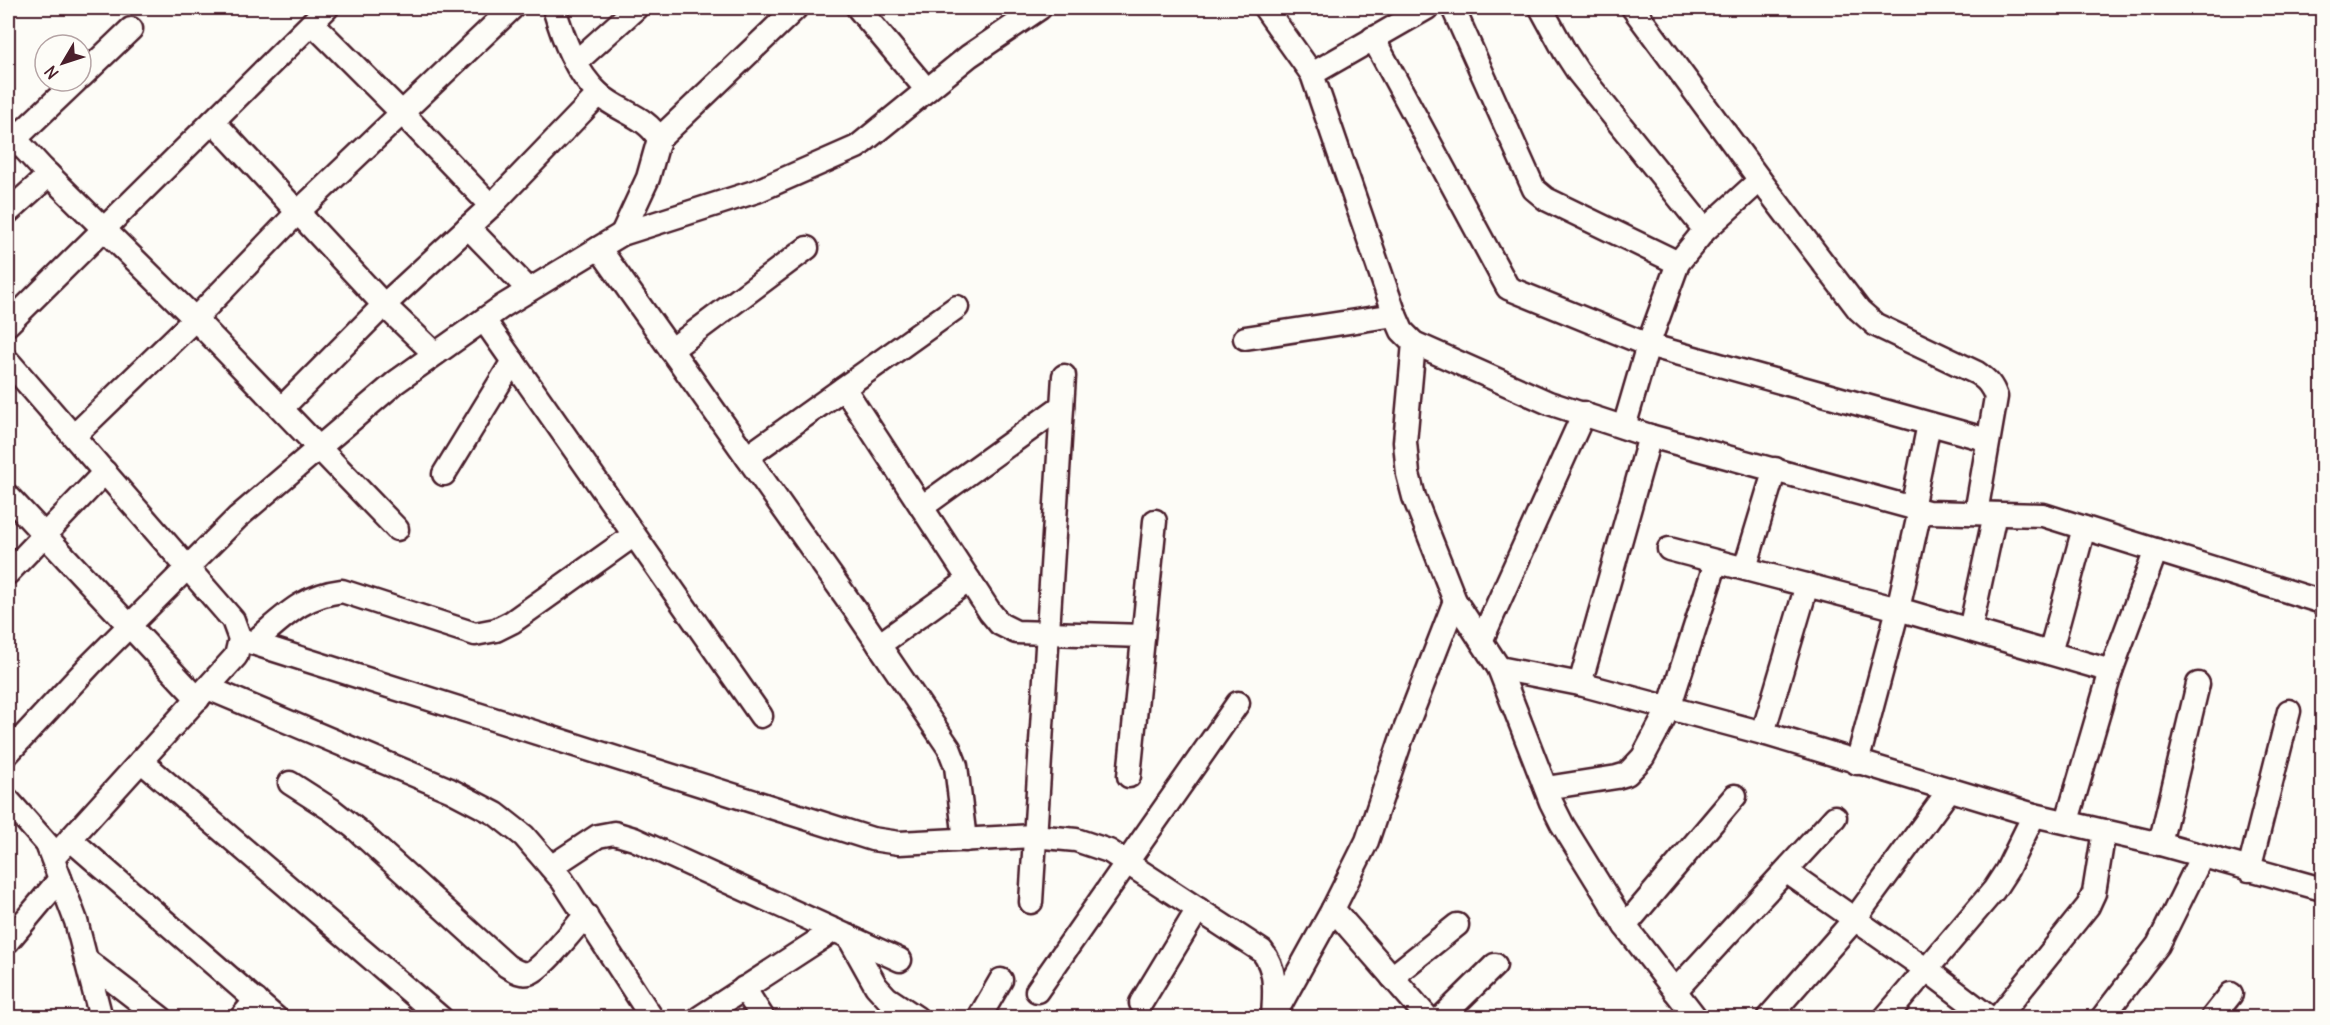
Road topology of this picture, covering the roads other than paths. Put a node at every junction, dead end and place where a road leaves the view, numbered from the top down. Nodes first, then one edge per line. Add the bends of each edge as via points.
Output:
1 (512, 8) edge
2 (554, 8) edge
3 (636, 8) edge
4 (796, 8) edge
5 (858, 8) edge
6 (1040, 8) edge
7 (1265, 8) edge
8 (1427, 8) edge
9 (1453, 8) edge
10 (1541, 8) edge
11 (1633, 8) edge
12 (319, 15) edge
13 (131, 29) dead end
14 (1373, 38) junction
15 (576, 62) junction
16 (93, 65) edge
17 (1312, 74) junction
18 (927, 90) junction
19 (62, 93) edge
20 (599, 94) junction
21 (402, 112) junction
22 (213, 121) junction
23 (11, 135) edge
24 (659, 139) junction
25 (49, 175) junction
26 (1760, 180) junction
27 (491, 206) junction
28 (8, 212) edge
29 (298, 212) junction
30 (468, 227) junction
31 (104, 229) junction
32 (1705, 230) junction
33 (622, 234) junction
34 (599, 248) junction
35 (807, 248) dead end
36 (1678, 263) junction
37 (529, 290) junction
38 (384, 305) junction
39 (957, 307) dead end
40 (1395, 315) junction
41 (195, 319) junction
42 (484, 320) junction
43 (8, 324) edge
44 (1245, 338) dead end
45 (1414, 343) junction
46 (1648, 345) junction
47 (671, 350) junction
48 (435, 354) junction
49 (8, 361) edge
50 (513, 361) junction
51 (1064, 376) dead end
52 (844, 388) junction
53 (1062, 406) junction
54 (282, 408) junction
55 (1584, 413) junction
56 (1929, 424) junction
57 (1624, 427) junction
58 (74, 436) junction
59 (1650, 436) junction
60 (1988, 440) junction
61 (320, 447) junction
62 (747, 457) junction
63 (1774, 469) junction
64 (105, 472) junction
65 (444, 474) dead end
66 (8, 496) edge
67 (922, 507) junction
68 (1916, 509) junction
69 (1985, 514) junction
70 (1155, 521) dead end
71 (2084, 528) junction
72 (397, 529) dead end
73 (634, 535) junction
74 (44, 536) junction
75 (1669, 549) dead end
76 (2156, 550) junction
77 (1716, 562) junction
78 (187, 567) junction
79 (1745, 568) junction
80 (8, 573) edge
81 (969, 580) junction
82 (1807, 585) junction
83 (1455, 601) junction
84 (2322, 602) edge
85 (1898, 609) junction
86 (129, 625) junction
87 (1970, 630) junction
88 (1047, 633) junction
89 (1143, 636) junction
90 (1482, 639) junction
91 (246, 641) junction
92 (879, 645) junction
93 (2050, 653) junction
94 (1499, 668) junction
95 (2111, 671) junction
96 (1580, 684) junction
97 (2198, 684) dead end
98 (203, 694) junction
99 (1238, 703) dead end
100 (1669, 708) junction
101 (2289, 711) dead end
102 (761, 716) dead end
103 (1763, 733) junction
104 (8, 753) edge
105 (141, 761) junction
106 (1857, 763) junction
107 (1129, 776) dead end
108 (290, 783) dead end
109 (1546, 788) junction
110 (1950, 789) junction
111 (1735, 796) dead end
112 (8, 800) edge
113 (2034, 815) junction
114 (1834, 817) dead end
115 (2067, 821) junction
116 (2104, 831) junction
117 (1034, 836) junction
118 (70, 839) junction
119 (965, 840) junction
120 (2160, 844) junction
121 (2202, 856) junction
122 (1127, 862) junction
123 (551, 867) junction
124 (56, 868) junction
125 (2250, 870) junction
126 (1786, 871) junction
127 (2322, 889) edge
128 (1031, 902) dead end
129 (1198, 909) junction
130 (1333, 909) junction
131 (586, 915) junction
132 (1854, 920) junction
133 (1457, 925) dead end
134 (1625, 926) junction
135 (841, 933) junction
136 (8, 941) edge
137 (86, 960) junction
138 (900, 960) dead end
139 (1495, 965) dead end
140 (1927, 969) junction
141 (1392, 977) junction
142 (1001, 980) dead end
143 (744, 988) junction
144 (1037, 991) dead end
145 (1675, 991) junction
146 (2231, 994) dead end
147 (256, 1000) junction
148 (1141, 1003) dead end
149 (899, 1014) edge
150 (1418, 1014) edge
151 (102, 1017) edge
152 (161, 1017) edge
153 (241, 1017) edge
154 (276, 1017) edge
155 (441, 1017) edge
156 (652, 1017) edge
157 (699, 1017) edge
158 (763, 1017) edge
159 (979, 1017) edge
160 (1273, 1017) edge
161 (1441, 1017) edge
162 (1696, 1017) edge
163 (1768, 1017) edge
164 (1885, 1017) edge
165 (1990, 1017) edge
166 (1998, 1017) edge
167 (2102, 1017) edge
168 (2212, 1017) edge

1 - 21 street
2 - 15 street via 564,42
3 - 15 street
4 - 24 street
5 - 18 street
6 - 18 street
7 - 17 street
8 - 14 street
9 - 36 street via 1534,189 1546,199
10 - 32 street via 1578,72
11 - 26 street
12 - 21 street
12 - 22 street
13 - 16 street
14 - 17 street
14 - 46 street via 1508,288
15 - 20 street
17 - 40 street
18 - 33 street via 857,147 757,191
19 - 23 street
20 - 24 street via 642,121
20 - 27 street
21 - 27 street
21 - 29 street
22 - 29 street
22 - 31 street
23 - 25 street
24 - 33 street via 648,178
25 - 28 street
25 - 31 street
26 - 32 street
26 - 60 street via 1868,318 1987,380 1996,397
27 - 30 street
29 - 38 street
29 - 41 street
30 - 37 street
30 - 38 street
31 - 41 street
31 - 43 street
32 - 36 street
33 - 34 street
34 - 37 street
34 - 47 street
35 - 47 street
36 - 46 street
37 - 42 street
38 - 48 street
38 - 54 street
39 - 52 street
40 - 44 street
40 - 45 street via 1402,331
41 - 54 street
41 - 58 street
42 - 48 street
42 - 50 street
45 - 55 street via 1549,403
45 - 83 street via 1405,442 1408,474
46 - 56 street
46 - 57 street
47 - 62 street
48 - 61 street
49 - 58 street
50 - 65 street
50 - 73 street
51 - 53 street
52 - 62 street
52 - 67 street
53 - 67 street
53 - 88 street
54 - 61 street
55 - 57 street
55 - 90 street
56 - 60 street
56 - 68 street
57 - 59 street
58 - 64 street
59 - 63 street
59 - 96 street
60 - 69 street
61 - 72 street
61 - 78 street
62 - 92 street
63 - 68 street
63 - 79 street
64 - 74 street
64 - 78 street
66 - 74 street
67 - 81 street
68 - 69 street
68 - 85 street
69 - 71 street via 2043,515
69 - 87 street
70 - 89 street
71 - 76 street
71 - 93 street
73 - 91 street via 496,630 475,634 342,591 322,594 299,605
73 - 102 street
74 - 80 street
74 - 86 street
75 - 77 street
76 - 84 street
76 - 95 street
77 - 79 street
77 - 100 street
78 - 86 street
78 - 91 street
79 - 82 street
81 - 88 street via 1000,624 1016,632
81 - 92 street
82 - 85 street
82 - 103 street
83 - 90 street
83 - 130 street via 1366,841
85 - 87 street
85 - 106 street
86 - 98 street
86 - 104 street
87 - 93 street
88 - 89 street
88 - 117 street
89 - 107 street
90 - 94 street
91 - 98 street
91 - 119 street via 872,839 899,843
92 - 119 street via 949,748 956,766
93 - 95 street
94 - 96 street
94 - 109 street
95 - 115 street
96 - 100 street
97 - 120 street
98 - 105 street
98 - 123 street via 459,795 496,814 524,836
99 - 122 street
100 - 103 street
100 - 109 street via 1643,756 1627,774
101 - 125 street
103 - 106 street
105 - 118 street
105 - 155 street
106 - 110 street
108 - 131 street via 356,829 519,973 530,973 542,965
109 - 134 street via 1562,824
110 - 113 street
110 - 132 street
111 - 134 street
112 - 124 street via 47,844
113 - 115 street
113 - 140 street via 1994,890
114 - 126 street
115 - 116 street
116 - 120 street
116 - 166 street via 2094,893 2088,906
117 - 119 street
117 - 122 street via 1095,845
117 - 128 street
118 - 124 street
118 - 147 street
120 - 121 street
121 - 125 street
121 - 167 street via 2158,945
122 - 129 street
122 - 144 street
123 - 131 street
123 - 135 street via 598,836 614,832
124 - 136 street
124 - 137 street
125 - 127 street
126 - 132 street
126 - 145 street
129 - 148 street
129 - 160 street via 1262,951 1270,962 1274,978
130 - 141 street
130 - 160 street
131 - 156 street
132 - 140 street
132 - 163 street
133 - 141 street
134 - 145 street
135 - 138 street
135 - 143 street
135 - 149 street
137 - 151 street
137 - 152 street
139 - 161 street
140 - 164 street
140 - 165 street
141 - 150 street
142 - 159 street
143 - 157 street
143 - 158 street
145 - 162 street
146 - 168 street
147 - 153 street
147 - 154 street

